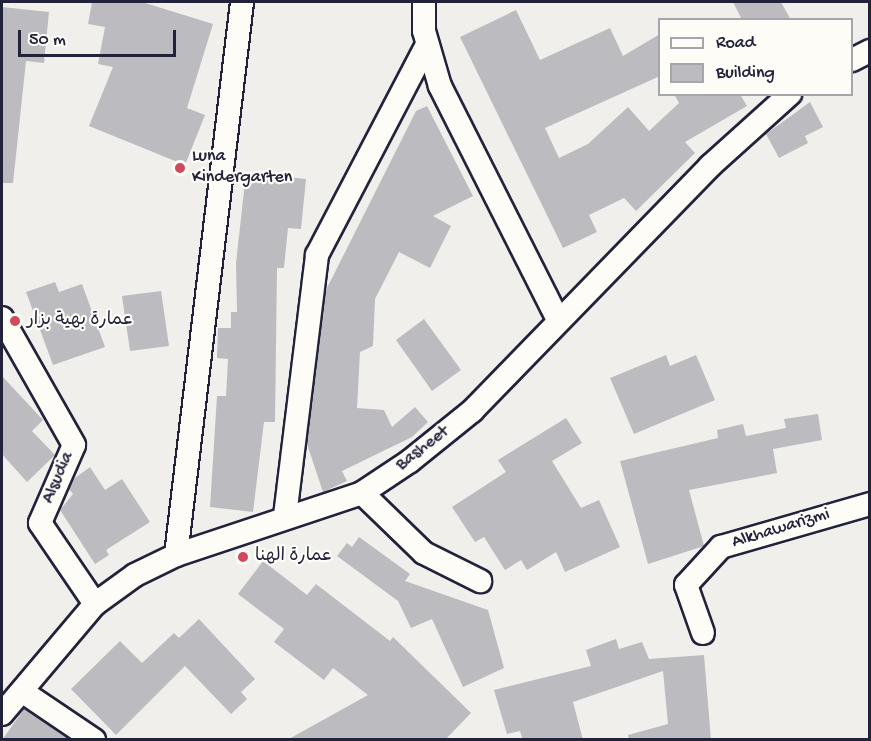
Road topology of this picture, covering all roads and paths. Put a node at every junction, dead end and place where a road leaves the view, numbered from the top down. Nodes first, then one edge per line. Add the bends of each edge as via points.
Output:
1 (242, 2) edge
2 (424, 2) edge
3 (427, 45) junction
4 (870, 51) edge
5 (853, 60) edge
6 (788, 96) edge
7 (2, 318) edge
8 (558, 320) junction
9 (362, 493) junction
10 (870, 504) edge
11 (285, 516) junction
12 (176, 555) junction
13 (480, 581) dead end
14 (95, 604) junction
15 (703, 633) dead end
16 (23, 692) junction
17 (2, 714) edge
18 (94, 740) edge

1 - 12 street
2 - 3 street
3 - 8 street via 440,87
3 - 11 street via 317,255
4 - 5 street
6 - 8 street, Basheet via 710,166
7 - 14 street, Alsudia via 74,445 40,523
8 - 9 street, Basheet via 472,411
9 - 11 street, Basheet
9 - 13 street via 424,553
10 - 15 street, Alkhawarizmi via 721,547 686,585
11 - 12 street, Basheet
12 - 14 street, Basheet via 135,575
14 - 16 street, Basheet
16 - 17 street, Basheet
16 - 18 street

